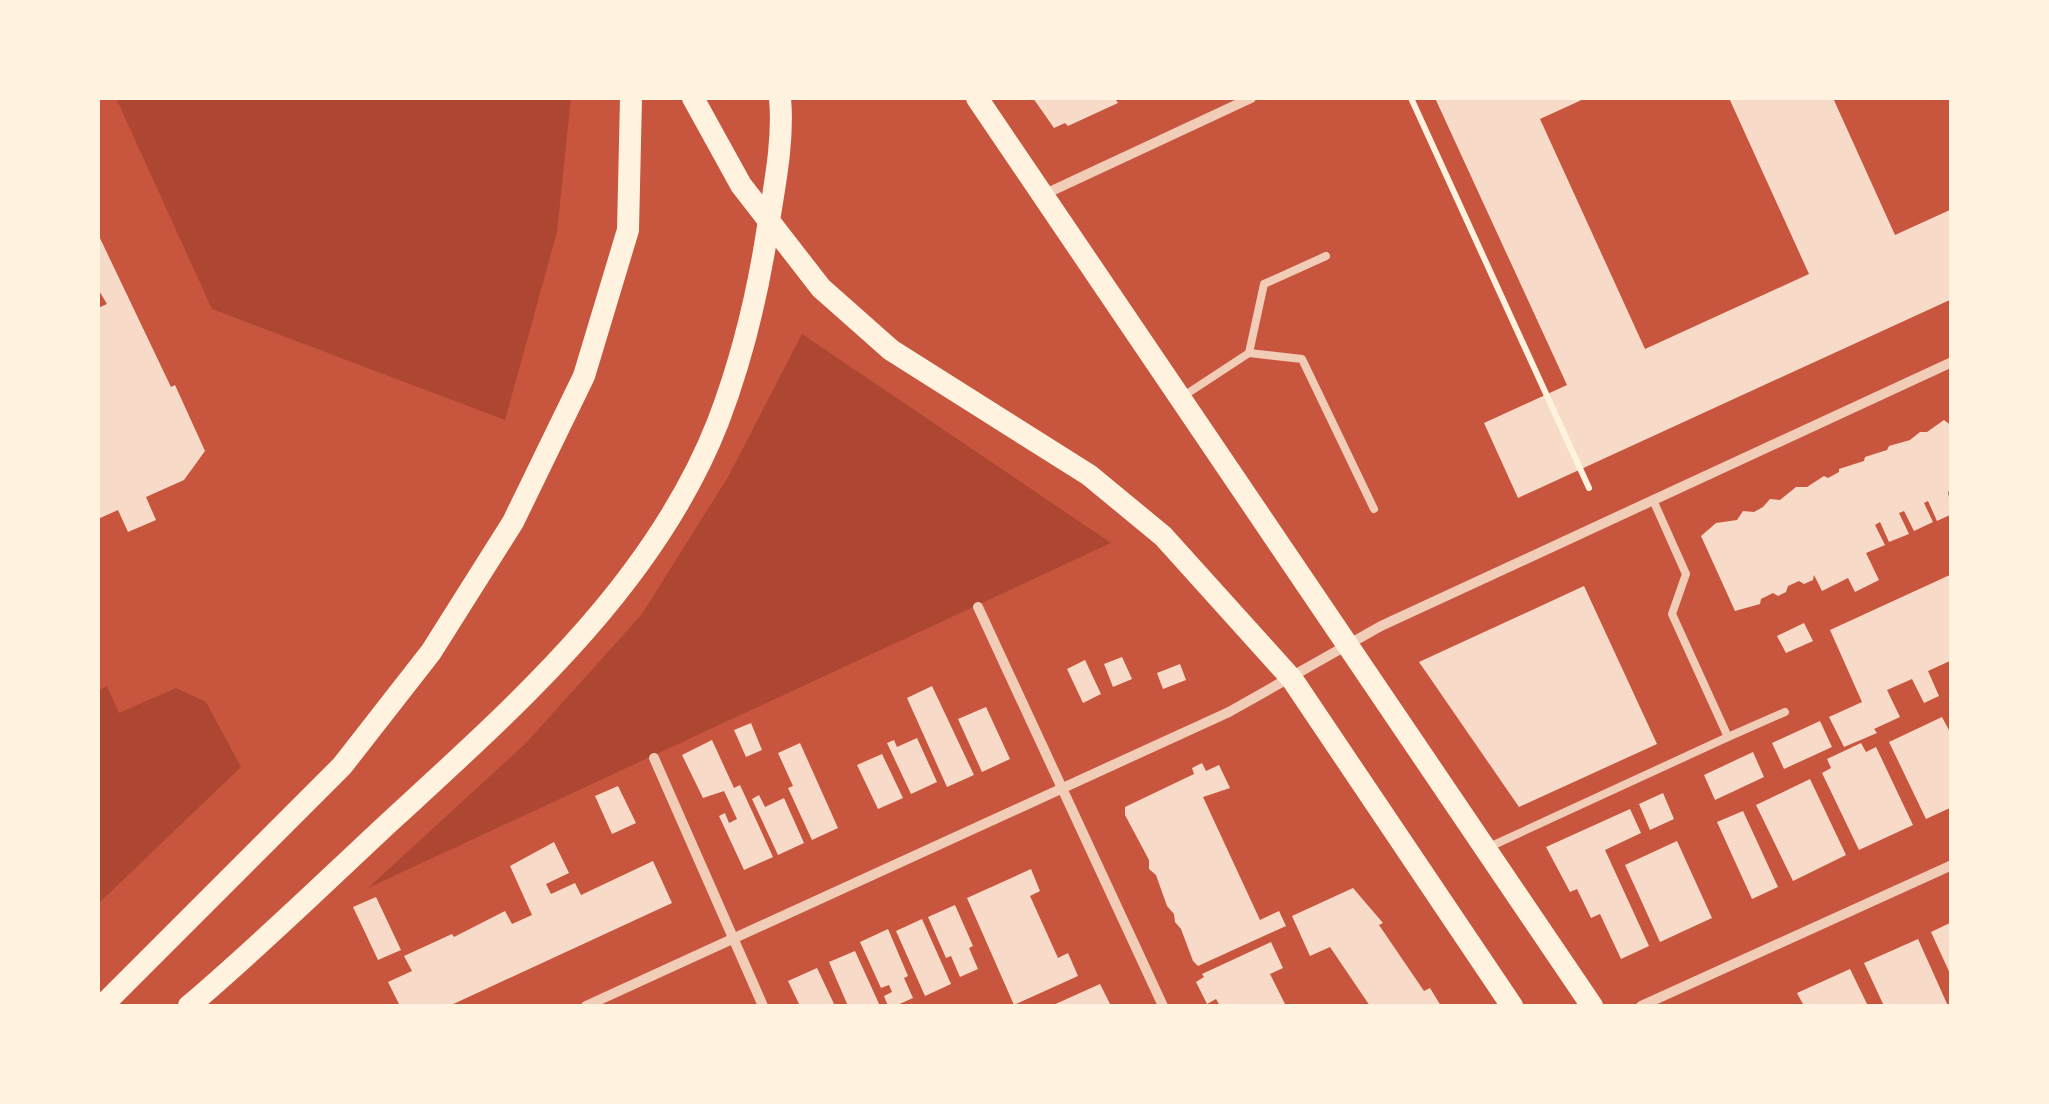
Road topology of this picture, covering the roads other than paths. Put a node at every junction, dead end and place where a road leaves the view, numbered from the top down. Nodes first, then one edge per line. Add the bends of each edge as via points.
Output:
1 (631, 98) edge
2 (693, 98) edge
3 (977, 98) edge
4 (1251, 98) edge
5 (781, 101) edge
6 (1044, 194) junction
7 (1326, 256) dead end
8 (1249, 352) junction
9 (1952, 362) edge
10 (1181, 397) junction
11 (1652, 500) junction
12 (1374, 509) dead end
13 (978, 606) dead end
14 (1347, 645) junction
15 (1292, 678) junction
16 (1785, 712) dead end
17 (1728, 738) junction
18 (654, 758) dead end
19 (1062, 789) junction
20 (1486, 849) junction
21 (1952, 866) edge
22 (732, 940) junction
23 (102, 1006) edge
24 (190, 1006) edge
25 (586, 1006) edge
26 (763, 1006) edge
27 (1163, 1006) edge
28 (1512, 1006) edge
29 (1592, 1006) edge
30 (1641, 1006) edge

1 - 23 main road via 628,230 584,376 513,522 431,652 342,766
2 - 15 main road via 741,185 821,288 891,350 1089,476 1148,524
3 - 6 main road
4 - 6 street
5 - 24 main road via 759,282 739,356 717,424 656,538 615,596 498,722
6 - 10 main road
7 - 8 lane via 1264,284
8 - 10 lane
8 - 12 lane via 1302,359
9 - 11 street
10 - 14 main road
11 - 14 street
11 - 17 lane via 1686,574 1672,614
13 - 19 street
14 - 15 street
14 - 20 main road
15 - 19 street
15 - 28 main road
16 - 17 lane
17 - 20 lane
18 - 22 street
19 - 22 street
19 - 27 street
20 - 29 main road
21 - 30 street
22 - 25 street
22 - 26 street

